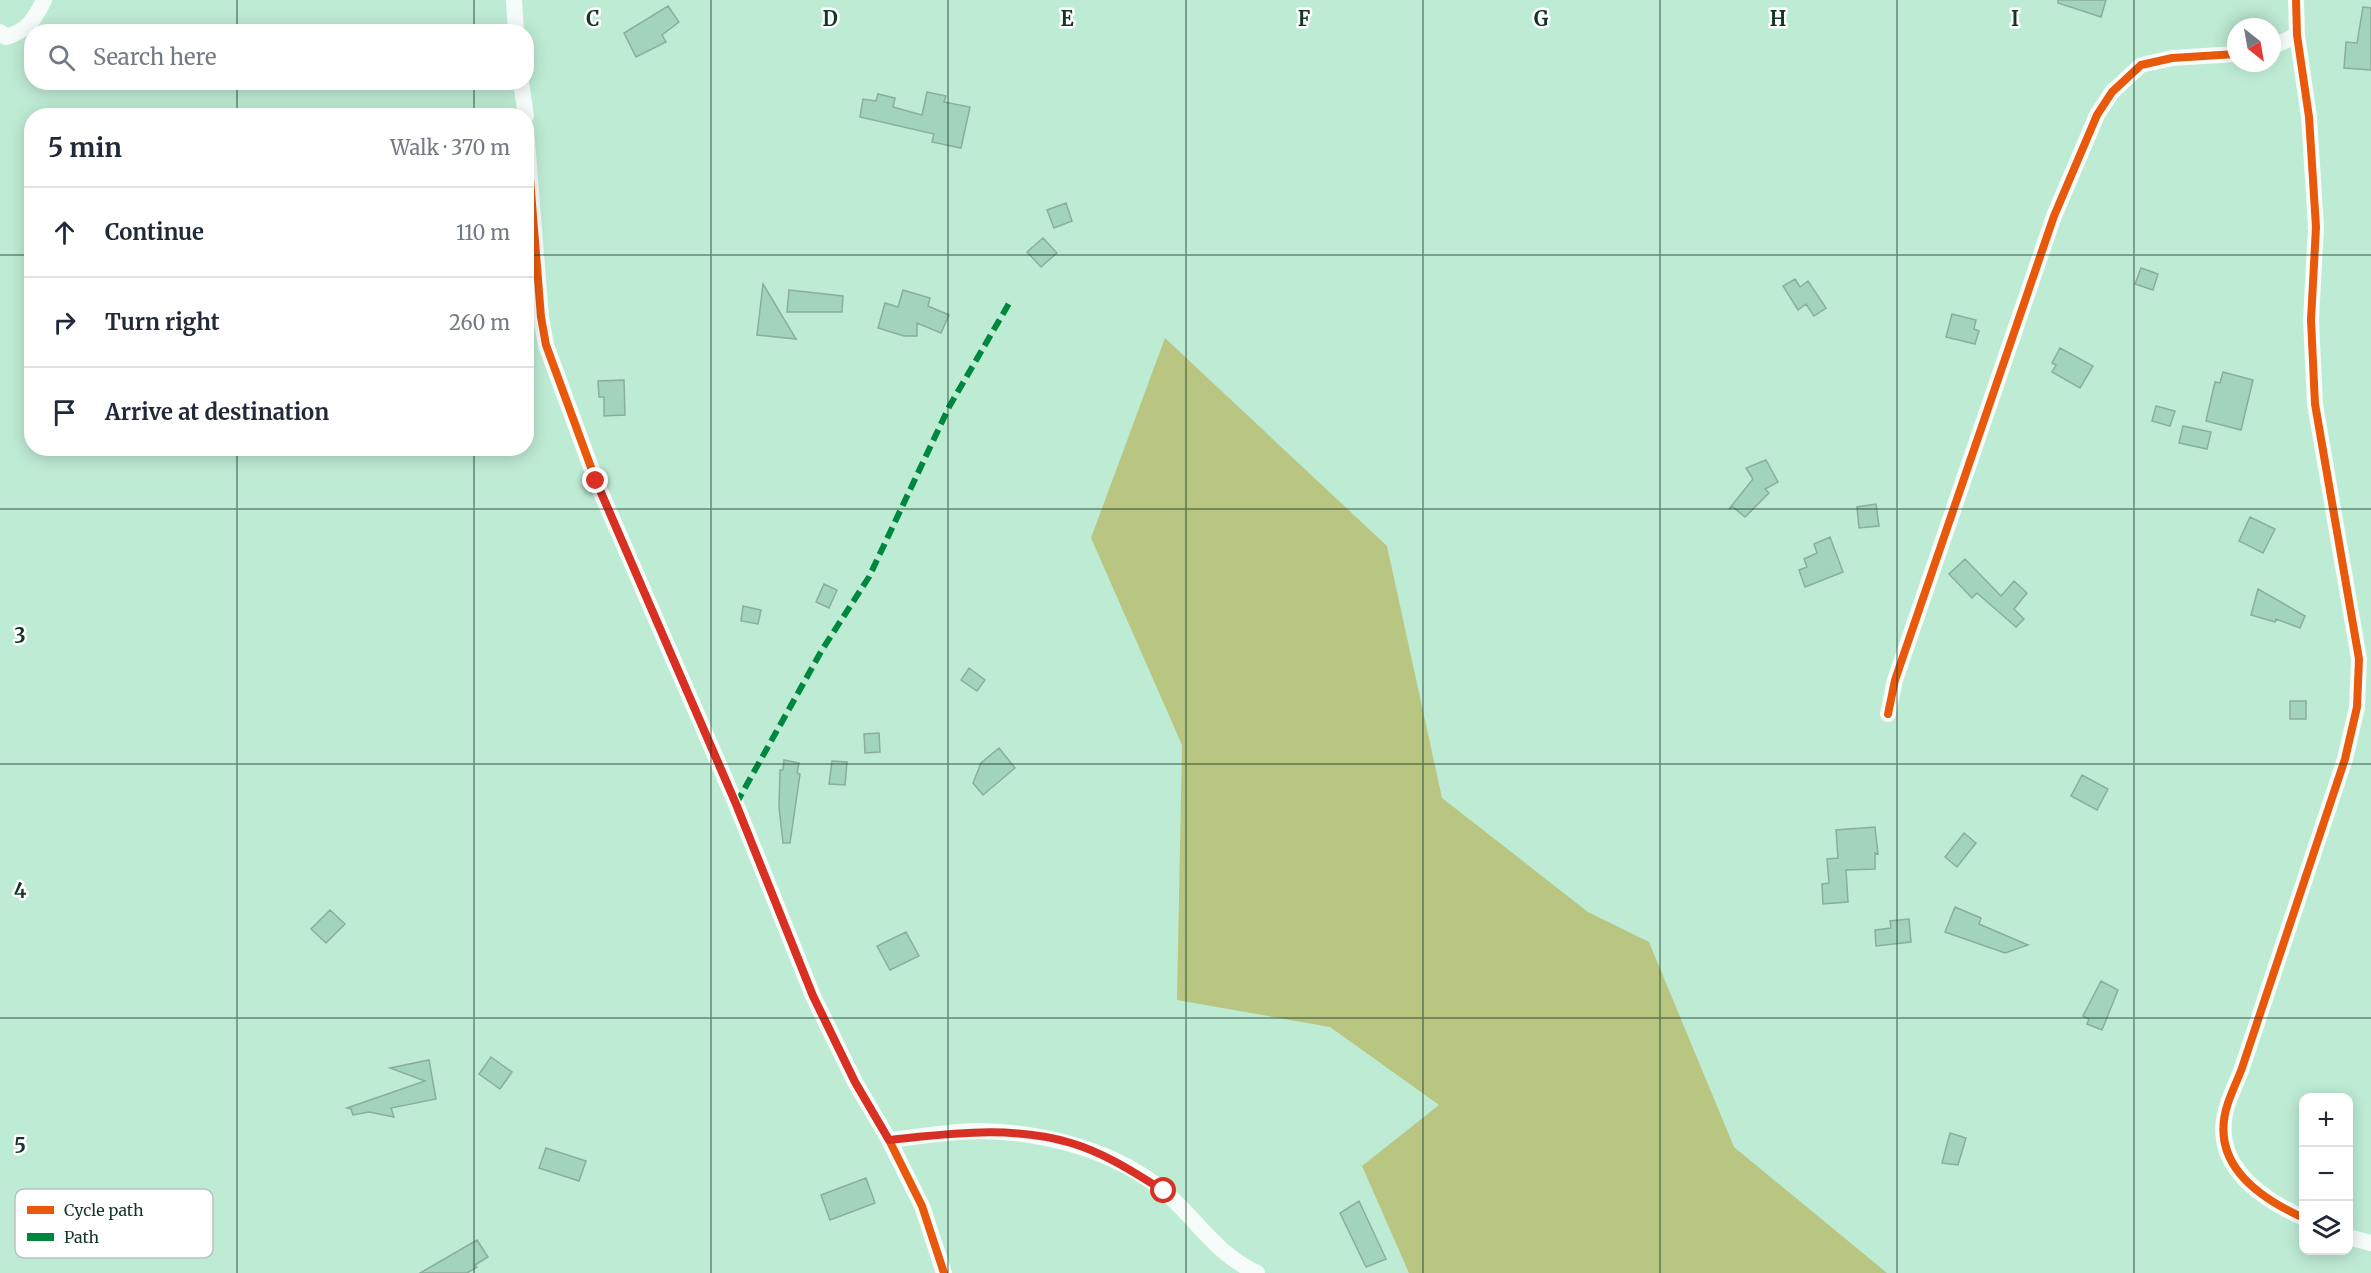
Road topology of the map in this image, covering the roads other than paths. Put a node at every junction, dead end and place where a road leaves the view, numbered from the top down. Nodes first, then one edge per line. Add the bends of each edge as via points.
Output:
1 (44, 0) edge
2 (514, 0) edge
3 (2296, 0) edge
4 (29, 24) edge
5 (516, 24) edge
6 (24, 30) edge
7 (0, 32) edge
8 (2297, 35) junction
9 (2281, 43) edge
10 (2227, 55) edge
11 (522, 90) edge
12 (525, 108) edge
13 (534, 229) edge
14 (1888, 714) dead end
15 (889, 1140) junction
16 (2299, 1215) edge
17 (2353, 1238) edge
18 (2371, 1244) edge
19 (944, 1273) edge
20 (1257, 1273) edge

1 - 4 street
2 - 5 street
3 - 8 street
6 - 7 street via 6,37
8 - 9 street
8 - 16 street via 2309,117 2316,226 2311,320 2315,404 2359,659 2357,707 2345,759 2227,1105 2224,1136 2234,1167 2253,1191
10 - 14 street via 2172,58 2141,65 2112,92 2097,114 2050,227 1895,680
11 - 12 street
13 - 15 street via 546,345 596,481 736,804 813,996
15 - 19 street via 922,1206
15 - 20 street via 979,1131 1071,1143 1124,1166 1164,1191 1219,1249 1237,1264
17 - 18 street

